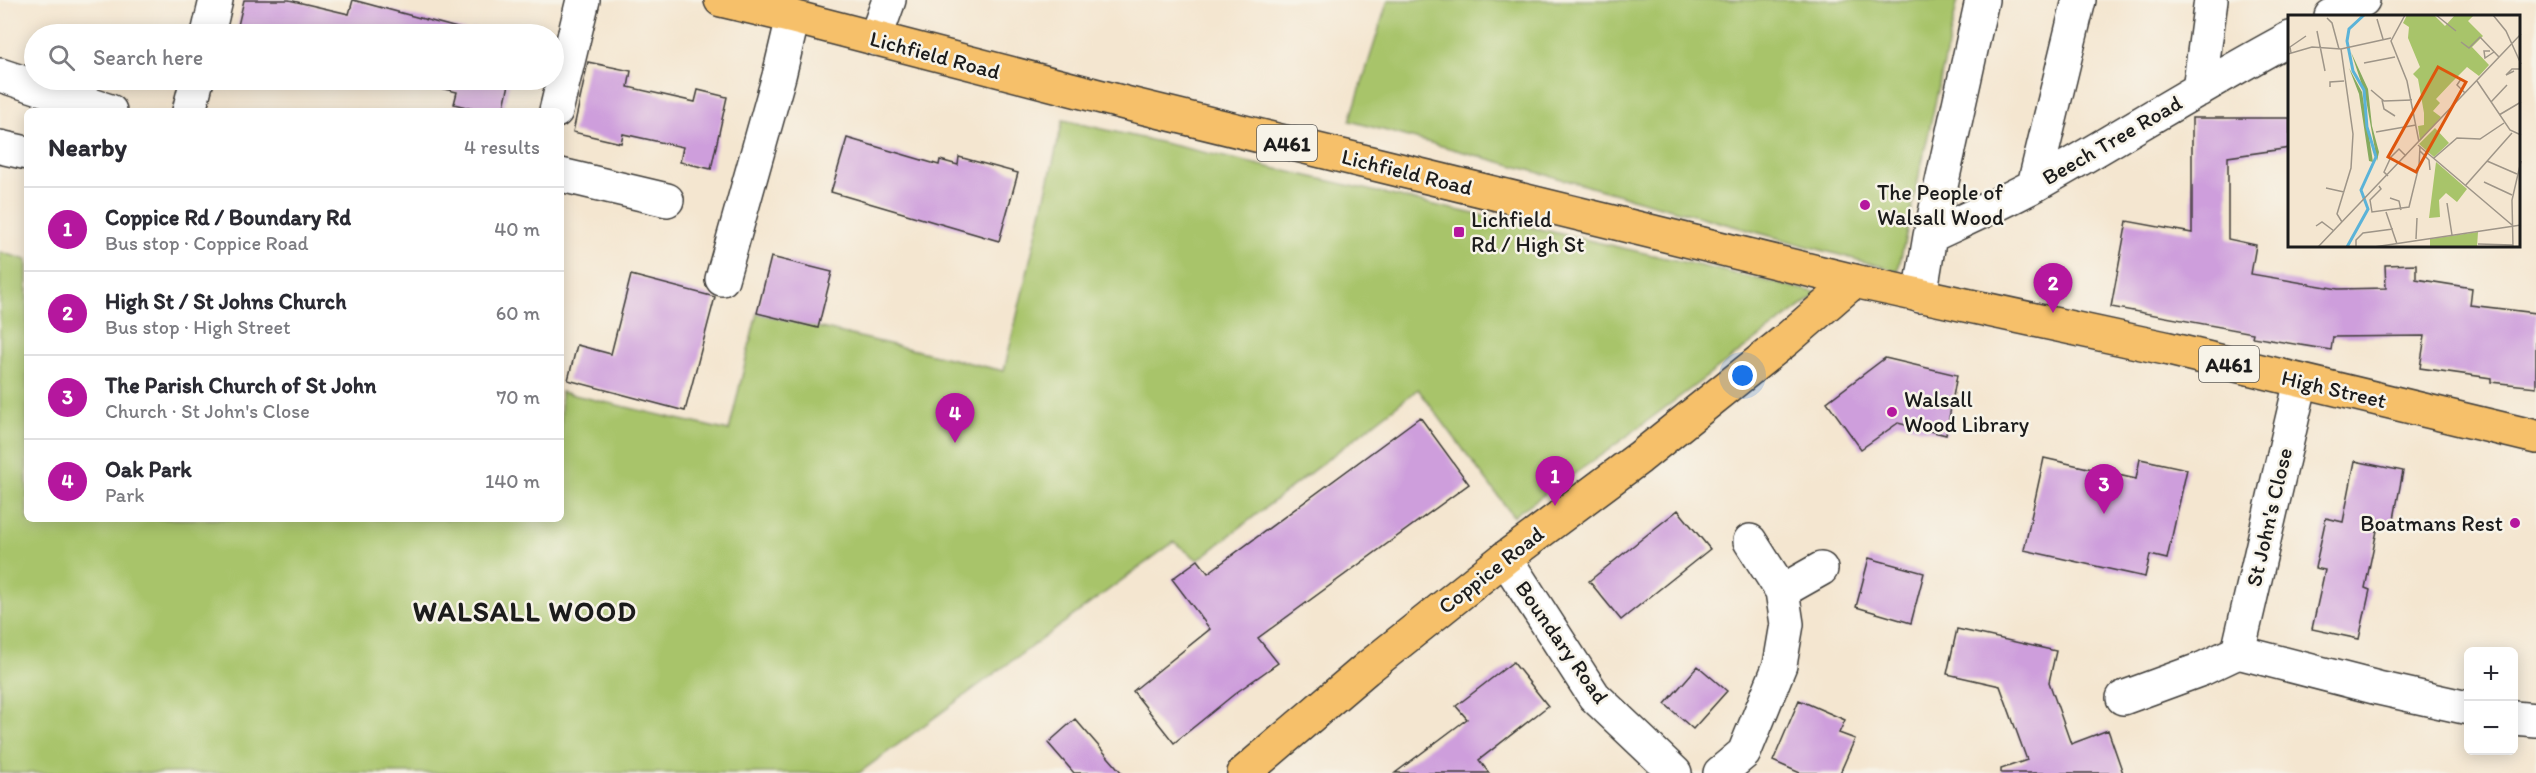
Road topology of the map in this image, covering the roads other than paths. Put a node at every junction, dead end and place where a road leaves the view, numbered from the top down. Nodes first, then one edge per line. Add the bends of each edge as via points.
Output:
1 (216, 0) edge
2 (583, 0) edge
3 (721, 0) edge
4 (889, 0) edge
5 (1982, 0) edge
6 (2079, 0) edge
7 (2211, 0) edge
8 (2363, 0) edge
9 (2333, 15) edge
10 (793, 17) junction
11 (210, 24) edge
12 (875, 39) junction
13 (2288, 39) edge
14 (0, 75) edge
15 (564, 78) edge
16 (24, 83) edge
17 (46, 90) edge
18 (194, 90) edge
19 (561, 90) edge
20 (2199, 90) junction
21 (101, 108) edge
22 (190, 108) edge
23 (557, 108) edge
24 (0, 147) edge
25 (24, 152) edge
26 (564, 176) edge
27 (2034, 185) junction
28 (667, 200) dead end
29 (1930, 236) junction
30 (722, 279) dead end
31 (1854, 281) junction
32 (1920, 296) junction
33 (2301, 381) junction
34 (2536, 437) edge
35 (1750, 541) dead end
36 (1505, 558) junction
37 (1821, 569) dead end
38 (1782, 591) junction
39 (2238, 652) junction
40 (2123, 698) dead end
41 (2464, 707) edge
42 (2518, 718) edge
43 (2536, 720) edge
44 (1244, 773) edge
45 (1675, 773) edge
46 (1720, 773) edge

1 - 11 street
2 - 15 street
3 - 10 main road, Lichfield Road / A461
4 - 12 street
5 - 29 street
6 - 27 street
7 - 20 street
8 - 9 street
10 - 12 main road, Lichfield Road / A461
10 - 30 street
12 - 31 main road, Lichfield Road / A461 via 1125,104
13 - 20 street, Beech Tree Road
14 - 16 street
17 - 21 street
18 - 22 street
19 - 23 street
20 - 27 street, Beech Tree Road
24 - 25 street
26 - 28 street
27 - 29 street, Beech Tree Road
29 - 32 street
31 - 32 main road, Lichfield Road / A461
31 - 36 main road, Coppice Road via 1639,458
32 - 33 main road, High Street / A461
33 - 34 main road, High Street / A461
33 - 39 street, St John's Close
35 - 38 street
36 - 44 main road, Coppice Road
36 - 45 street, Boundary Road via 1594,696
37 - 38 street
38 - 46 street via 1787,624 1780,665 1744,753
39 - 40 street
39 - 41 street
42 - 43 street

